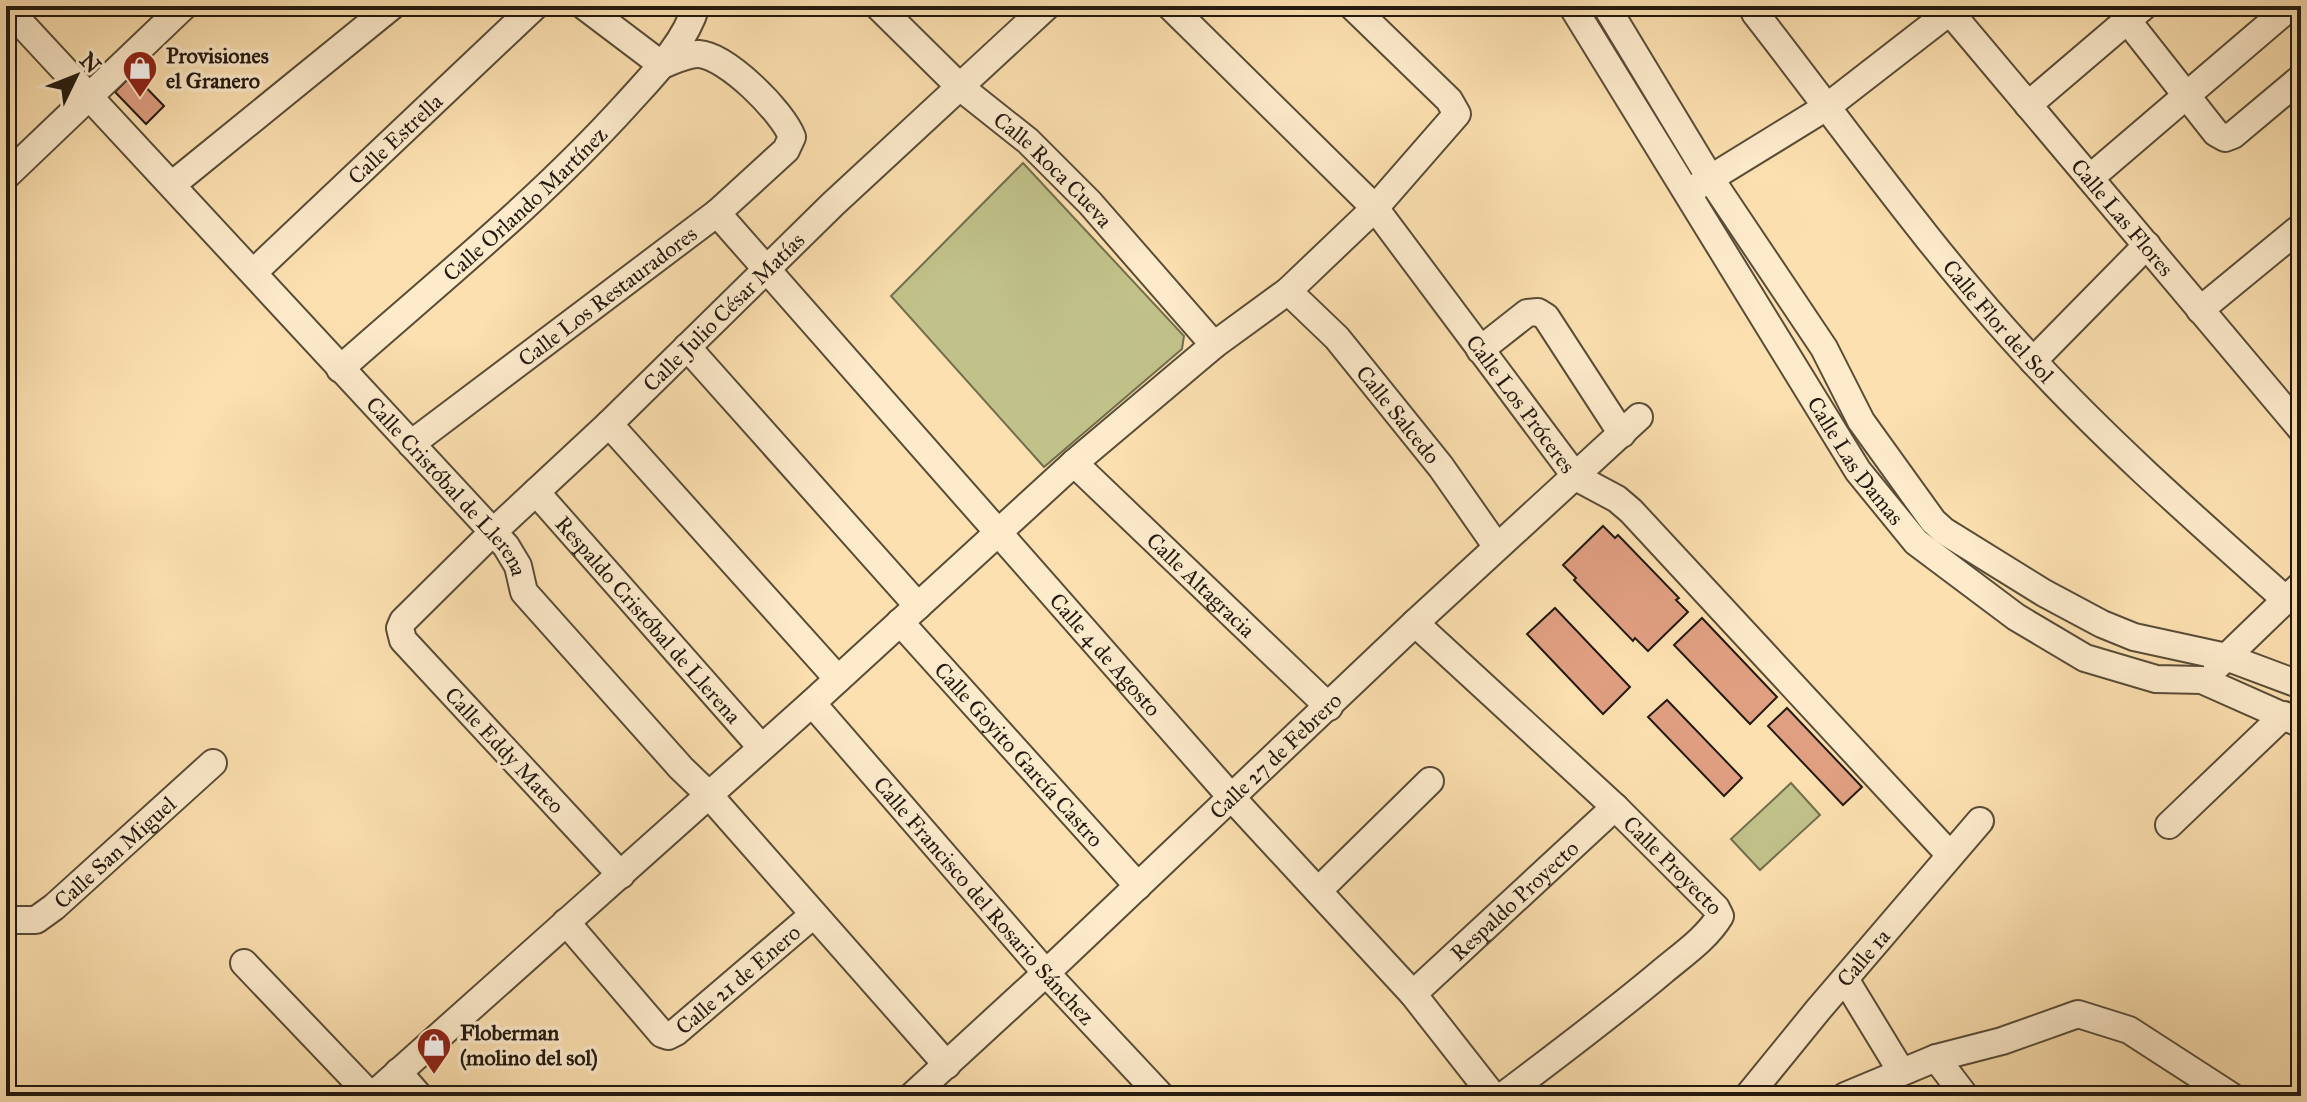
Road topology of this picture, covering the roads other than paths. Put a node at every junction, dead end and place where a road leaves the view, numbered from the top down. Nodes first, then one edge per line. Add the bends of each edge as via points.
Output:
1 (184, 6) edge
2 (392, 6) edge
3 (535, 6) edge
4 (584, 6) edge
5 (879, 6) edge
6 (1047, 6) edge
7 (1170, 6) edge
8 (1352, 6) edge
9 (1572, 6) edge
10 (1753, 6) edge
11 (2291, 6) edge
12 (6, 7) edge
13 (1951, 8) edge
14 (1610, 12) edge
15 (694, 13) edge
16 (2136, 13) edge
17 (1589, 32) junction
18 (662, 65) junction
19 (2301, 78) edge
20 (960, 87) junction
21 (2186, 96) junction
22 (90, 98) junction
23 (2028, 105) junction
24 (1828, 106) junction
25 (6, 176) edge
26 (1710, 178) junction
27 (2090, 178) junction
28 (173, 184) junction
29 (1685, 194) junction
30 (1375, 208) junction
31 (717, 213) junction
32 (2301, 227) edge
33 (2147, 245) junction
34 (767, 269) junction
35 (254, 272) junction
36 (1288, 291) junction
37 (2200, 310) junction
38 (1214, 345) junction
39 (687, 347) junction
40 (1480, 350) junction
41 (2033, 361) junction
42 (340, 369) junction
43 (609, 424) junction
44 (2301, 429) edge
45 (411, 444) junction
46 (1074, 463) junction
47 (1576, 477) junction
48 (536, 492) junction
49 (1933, 521) junction
50 (493, 532) junction
51 (998, 532) junction
52 (1916, 542) junction
53 (1497, 547) junction
54 (2294, 592) edge
55 (909, 614) junction
56 (403, 621) joint
57 (1415, 623) junction
58 (2226, 657) junction
59 (838, 679) junction
60 (2202, 680) junction
61 (2301, 685) edge
62 (812, 703) junction
63 (1329, 707) junction
64 (2292, 720) edge
65 (761, 747) junction
66 (213, 763) dead end
67 (1430, 781) dead end
68 (708, 794) junction
69 (1232, 798) junction
70 (1615, 807) junction
71 (1980, 821) dead end
72 (2169, 825) dead end
73 (1950, 855) junction
74 (621, 875) junction
75 (1138, 886) junction
76 (1319, 890) junction
77 (813, 915) junction
78 (6, 920) edge
79 (566, 922) junction
80 (244, 963) dead end
81 (1046, 973) junction
82 (1845, 979) junction
83 (1413, 994) junction
84 (1936, 1058) junction
85 (947, 1065) junction
86 (1901, 1071) junction
87 (398, 1072) junction
88 (372, 1096) edge
89 (419, 1096) edge
90 (912, 1096) edge
91 (1161, 1096) edge
92 (1493, 1096) edge
93 (1503, 1096) edge
94 (1748, 1096) edge
95 (1845, 1096) edge
96 (1965, 1096) edge
97 (2231, 1096) edge

1 - 22 street
2 - 28 street
3 - 35 street, Calle Estrella
4 - 18 street
5 - 20 street, Calle Roca Cueva
6 - 20 street, Calle Julio César Matías
7 - 30 street, Calle Los Próceres
8 - 30 street via 1449,100 1457,114
9 - 17 street, Calle Las Damas
10 - 24 street, Calle Flor del Sol
11 - 21 street
12 - 22 street, Calle Cristóbal de Llerena
13 - 23 street, Calle Las Flores
13 - 24 street
14 - 17 street
14 - 26 street, Calle Las Damas
15 - 18 street, Calle Orlando Martínez
16 - 21 street
16 - 23 street
17 - 29 street, Calle Las Damas
18 - 31 street, Calle Los Restauradores via 695,53 713,56 787,122 792,137 786,150
18 - 42 street, Calle Orlando Martínez via 575,160
19 - 21 street via 2225,138
20 - 34 street, Calle Julio César Matías
20 - 38 street, Calle Roca Cueva via 1028,141
21 - 27 street
22 - 25 street
22 - 28 street, Calle Cristóbal de Llerena
23 - 27 street, Calle Las Flores
24 - 26 street
24 - 41 street, Calle Flor del Sol via 1931,244
26 - 29 street
26 - 49 street, Calle Las Damas via 1824,348 1861,421
27 - 33 street, Calle Las Flores
28 - 35 street, Calle Cristóbal de Llerena
29 - 52 street, Calle Las Damas via 1858,471
30 - 36 street
30 - 40 street, Calle Los Próceres
31 - 34 street, Calle 4 de Agosto
31 - 45 street, Calle Los Restauradores
32 - 37 street
33 - 37 street, Calle Las Flores
33 - 41 street
34 - 39 street, Calle Julio César Matías
34 - 51 street, Calle 4 de Agosto
35 - 42 street, Calle Cristóbal de Llerena
36 - 38 street
36 - 53 street, Calle Salcedo via 1337,338 1441,467
37 - 44 street, Calle Las Flores
38 - 46 street
39 - 43 street, Calle Julio César Matías
39 - 55 street, Calle Goyito García Castro
40 - 47 street, Calle Los Próceres
40 - 47 street, Calle 27 de Febrero via 1527,313 1538,312 1631,426
41 - 54 street, Calle Flor del Sol via 2116,448
42 - 45 street, Calle Cristóbal de Llerena
43 - 48 street, Calle Julio César Matías
43 - 59 street
45 - 50 street, Calle Cristóbal de Llerena
46 - 51 street
46 - 63 street, Calle Altagracia
47 - 53 street, Calle 27 de Febrero
47 - 73 street, Calle Los Próceres via 1631,511
48 - 50 street, Calle Julio César Matías
48 - 65 street, Respaldo Cristóbal de Llerena
49 - 52 street
49 - 58 street, Calle Las Damas via 2102,624 2134,637
50 - 56 street, Calle Julio César Matías
50 - 68 street, Calle Cristóbal de Llerena via 518,566 524,592
51 - 55 street
51 - 69 street, Calle 4 de Agosto
52 - 60 street, Calle Las Damas via 2016,617 2085,658 2156,679
53 - 57 street, Calle 27 de Febrero
54 - 58 street
55 - 59 street
55 - 75 street, Calle Goyito García Castro
56 - 74 street, Calle Eddy Mateo via 403,640
57 - 63 street, Calle 27 de Febrero
57 - 70 street, Calle Proyecto
58 - 60 street
58 - 61 street, Calle Las Damas
59 - 62 street
60 - 64 street, Calle Las Damas
62 - 65 street
62 - 81 street, Calle Francisco del Rosario Sánchez
63 - 69 street, Calle 27 de Febrero
64 - 72 street
65 - 68 street
66 - 78 street, Calle San Miguel via 54,907 36,920
67 - 76 street
68 - 74 street
68 - 77 street, Calle Cristóbal de Llerena
69 - 75 street, Calle 27 de Febrero
69 - 76 street, Calle 4 de Agosto
70 - 83 street, Respaldo Proyecto
70 - 93 street, Calle Proyecto via 1720,916 1618,1009
71 - 73 street, Calle 1a
73 - 82 street, Calle 1a
74 - 79 street
75 - 81 street, Calle 27 de Febrero
76 - 83 street, Calle 4 de Agosto
77 - 79 street, Calle 21 de Enero via 668,1036
77 - 85 street, Calle Cristóbal de Llerena
79 - 87 street
80 - 88 street
81 - 85 street, Calle 27 de Febrero
81 - 91 street, Calle Francisco del Rosario Sánchez
82 - 86 street
82 - 94 street, Calle 1a
83 - 92 street, Calle 4 de Agosto
84 - 86 street
84 - 96 street
84 - 97 street via 2078,1014 2129,1030
85 - 90 street, Calle 27 de Febrero
86 - 95 street
87 - 88 street
87 - 89 street

